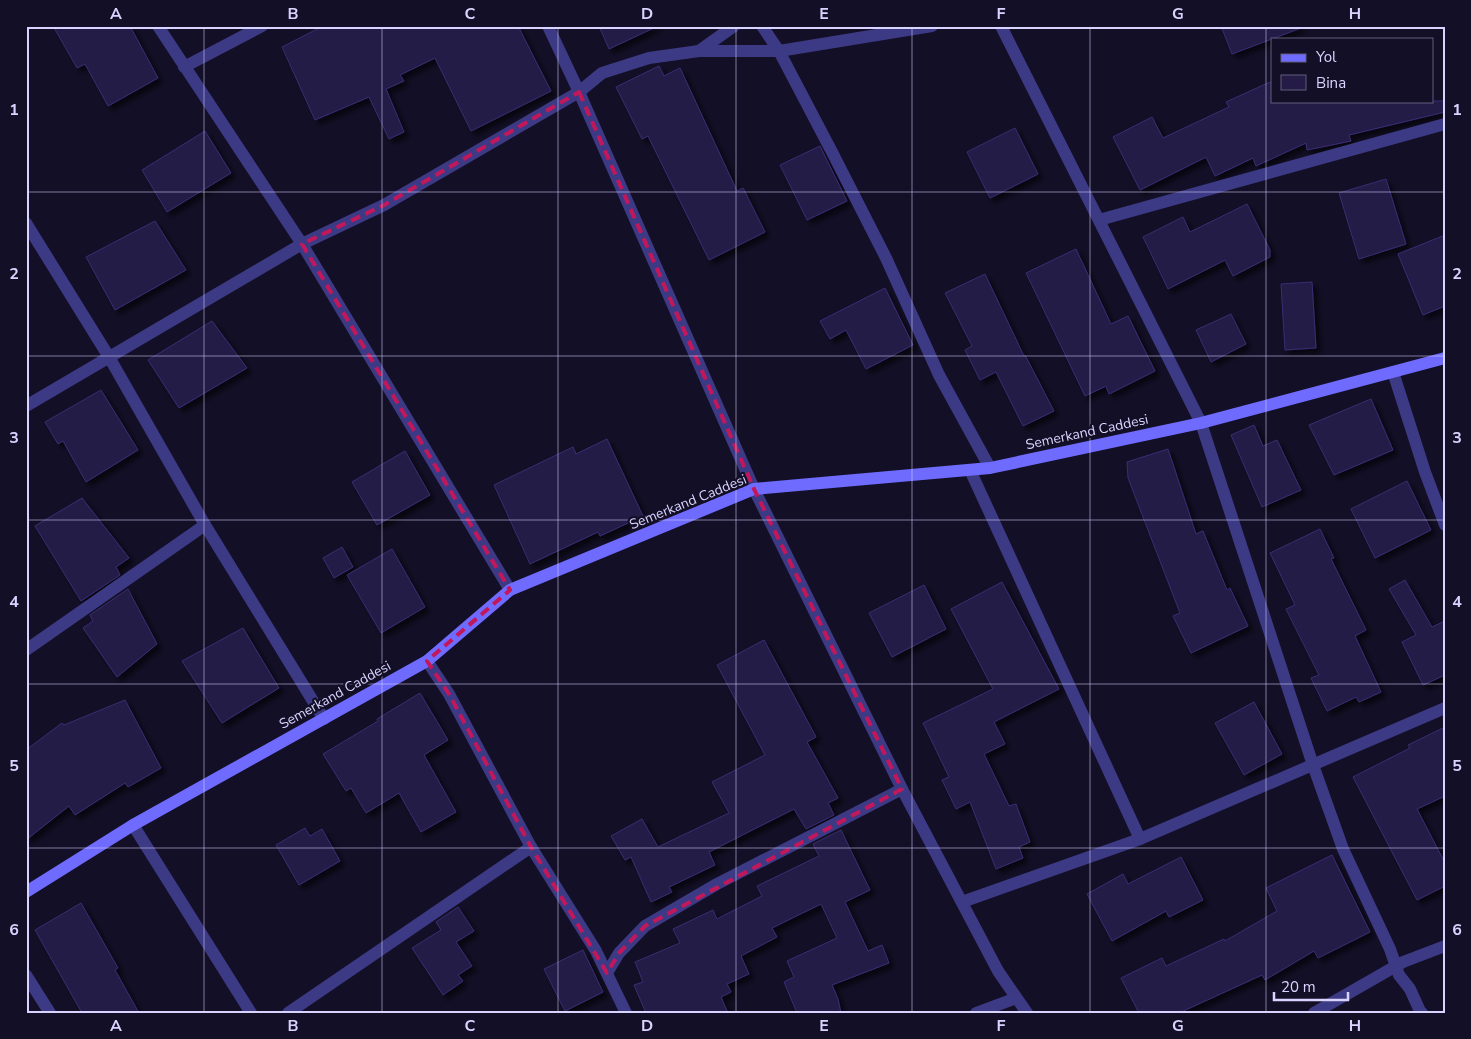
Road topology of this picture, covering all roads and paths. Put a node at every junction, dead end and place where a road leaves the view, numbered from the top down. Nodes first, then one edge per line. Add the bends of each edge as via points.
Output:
1 (158, 26) edge
2 (262, 26) edge
3 (548, 26) edge
4 (734, 26) edge
5 (762, 26) edge
6 (932, 26) edge
7 (1001, 26) edge
8 (699, 51) junction
9 (779, 51) junction
10 (184, 67) junction
11 (579, 92) junction
12 (1445, 124) edge
13 (1099, 220) junction
14 (26, 223) edge
15 (302, 244) junction
16 (110, 357) junction
17 (1445, 358) edge
18 (1393, 372) junction
19 (26, 406) edge
20 (1201, 423) junction
21 (990, 468) junction
22 (970, 470) junction
23 (754, 490) junction
24 (206, 525) junction
25 (1445, 525) edge
26 (510, 590) junction
27 (26, 650) edge
28 (427, 661) junction
29 (1445, 708) edge
30 (324, 719) junction
31 (1312, 765) junction
32 (902, 789) junction
33 (133, 825) junction
34 (1140, 840) junction
35 (531, 847) junction
36 (26, 892) edge
37 (962, 902) junction
38 (1445, 946) edge
39 (1396, 966) junction
40 (607, 973) junction
41 (26, 975) edge
42 (1016, 998) junction
43 (50, 1013) edge
44 (251, 1013) edge
45 (288, 1013) edge
46 (626, 1013) edge
47 (976, 1013) edge
48 (1026, 1013) edge
49 (1314, 1013) edge
50 (1422, 1013) edge

1 - 10 street
2 - 10 street
3 - 11 street
4 - 8 street
5 - 9 street
6 - 9 street
7 - 13 street
8 - 9 street
8 - 11 street via 649,58 602,73
9 - 21 street via 886,258 939,374
10 - 15 street
11 - 15 street via 384,205
11 - 23 street
12 - 13 street
13 - 20 street
14 - 16 street
15 - 16 street
15 - 26 street
16 - 19 street
16 - 24 street
17 - 18 street, Semerkand Caddesi
18 - 20 street, Semerkand Caddesi
18 - 25 street via 1424,472
20 - 21 street, Semerkand Caddesi
20 - 31 street
21 - 22 street, Semerkand Caddesi
22 - 23 street, Semerkand Caddesi
22 - 34 street
23 - 26 street, Semerkand Caddesi
23 - 32 street
24 - 27 street
24 - 30 street
26 - 28 street, Semerkand Caddesi
28 - 30 street, Semerkand Caddesi
28 - 35 street via 449,694
29 - 31 street
30 - 33 street, Semerkand Caddesi
31 - 34 street
31 - 39 street via 1343,849
32 - 37 street
32 - 40 street via 717,884 645,926 619,953
33 - 36 street, Semerkand Caddesi
33 - 44 street
34 - 37 street
35 - 40 street
35 - 45 street
37 - 42 street
38 - 39 street
39 - 49 street
39 - 50 street
40 - 46 street
41 - 43 street
42 - 47 street
42 - 48 street

